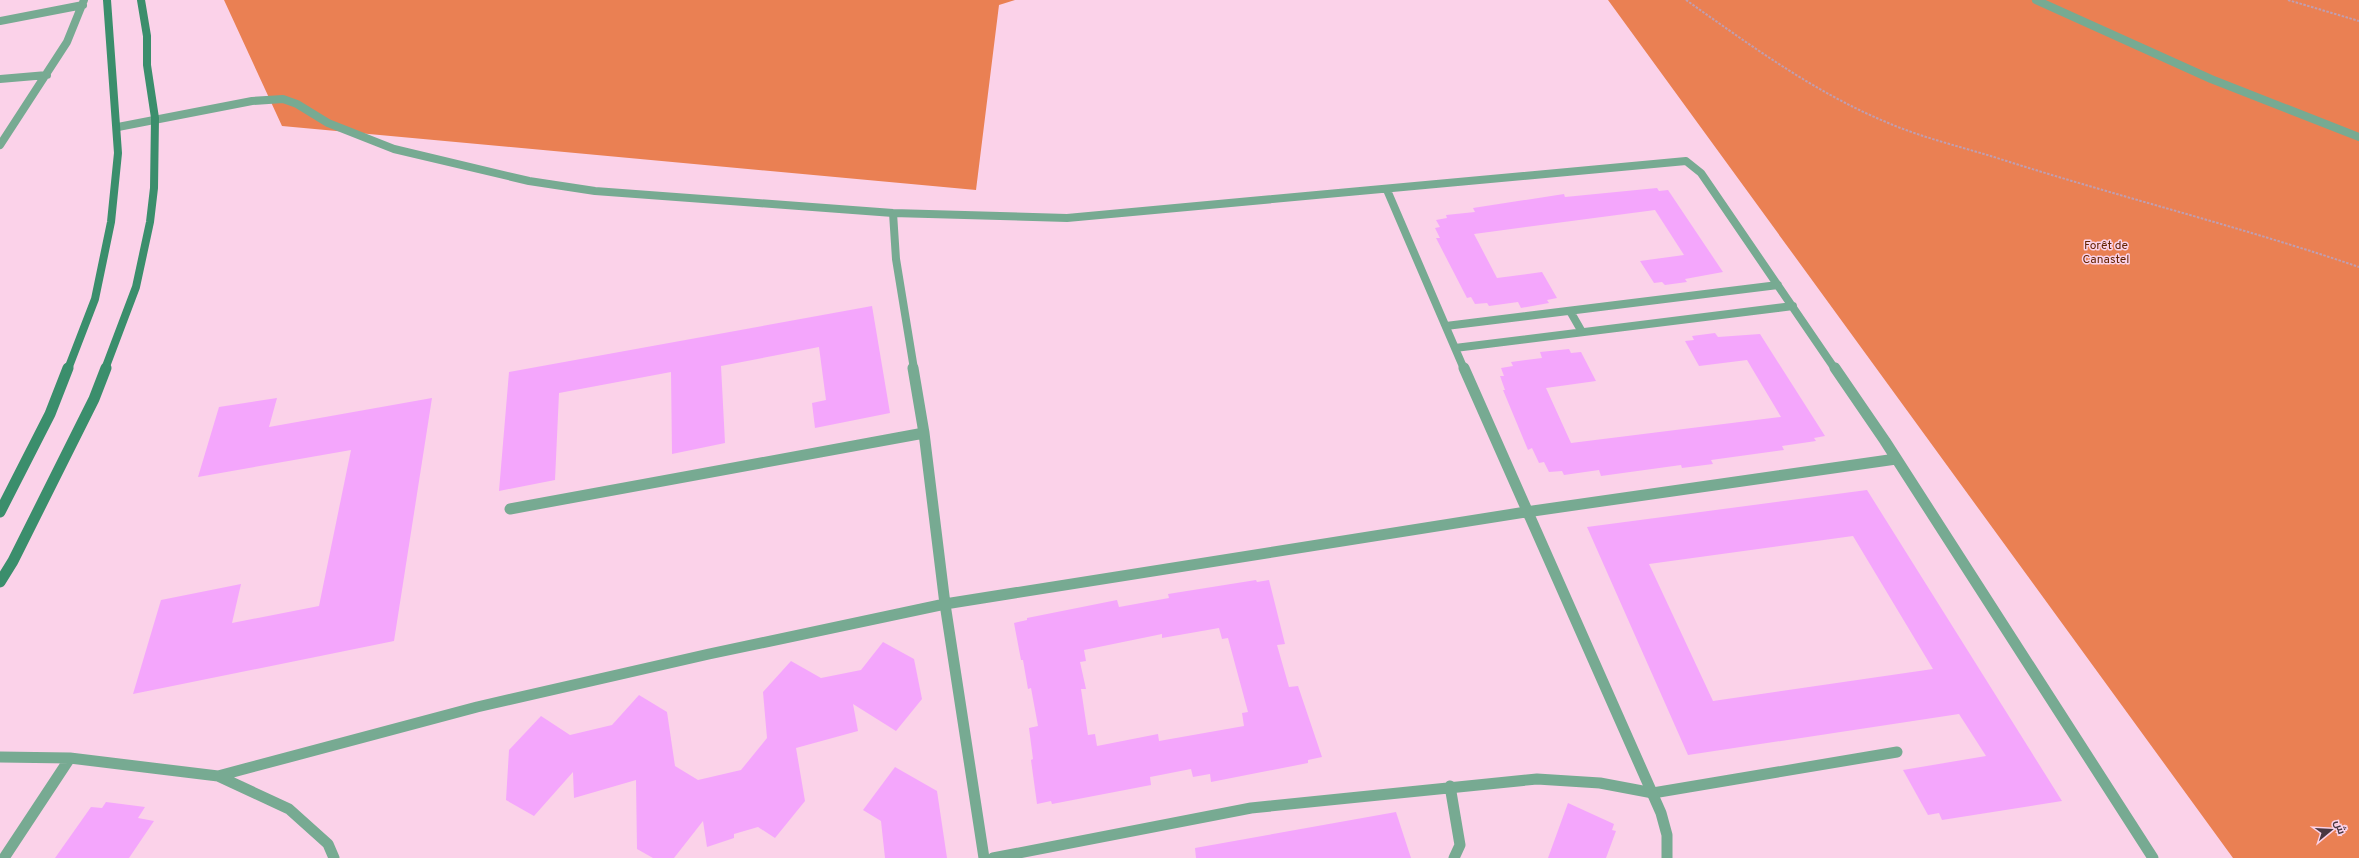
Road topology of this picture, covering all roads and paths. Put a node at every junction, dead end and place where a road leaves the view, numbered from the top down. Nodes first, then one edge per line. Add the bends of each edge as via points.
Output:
1 (107, 0) edge
2 (141, 0) edge
3 (1686, 0) edge
4 (2036, 0) edge
5 (2288, 0) edge
6 (83, 2) edge
7 (0, 21) edge
8 (2359, 21) edge
9 (47, 75) junction
10 (0, 79) edge
11 (155, 118) junction
12 (118, 127) junction
13 (2359, 137) edge
14 (0, 145) edge
15 (1387, 190) junction
16 (893, 213) junction
17 (2359, 267) edge
18 (1778, 285) junction
19 (1793, 306) junction
20 (1570, 311) junction
21 (1446, 326) junction
22 (1582, 332) junction
23 (1456, 348) junction
24 (924, 433) junction
25 (1896, 459) junction
26 (510, 508) dead end
27 (0, 512) edge
28 (1526, 512) junction
29 (0, 582) edge
30 (945, 604) junction
31 (1897, 752) dead end
32 (0, 757) edge
33 (70, 758) junction
34 (218, 776) junction
35 (1450, 786) junction
36 (1653, 793) junction
37 (4, 858) edge
38 (334, 858) edge
39 (984, 858) edge
40 (993, 858) edge
41 (1454, 858) edge
42 (1667, 858) edge
43 (2154, 858) edge

1 - 12 main road
2 - 11 main road
3 - 17 path via 1779,65 1887,123 2064,180 2291,244
4 - 13 street via 2211,79
5 - 8 path
6 - 7 street
6 - 9 street via 67,42
9 - 10 street
9 - 14 street
11 - 12 street
11 - 16 street via 283,99 297,104 328,124 394,149 529,181 595,190
11 - 29 main road via 154,188 150,222 136,287 94,399
12 - 27 main road via 111,222 95,299 50,414
15 - 16 street via 1068,218
15 - 18 street via 1686,161 1701,172
15 - 21 street
16 - 24 street via 896,259
18 - 19 street
18 - 20 street
19 - 22 street
19 - 25 street
20 - 21 street
20 - 22 street
21 - 23 street
22 - 23 street
23 - 28 street
24 - 26 street
24 - 30 street
25 - 28 street
25 - 43 street
28 - 30 street
28 - 36 street
30 - 34 street via 477,707
30 - 39 street
31 - 36 street
32 - 33 street
33 - 34 street
33 - 37 street
34 - 38 street via 289,809 328,844
35 - 36 street via 1537,778 1600,783
35 - 40 street via 1251,808
35 - 41 street via 1460,845
36 - 42 street via 1667,827

